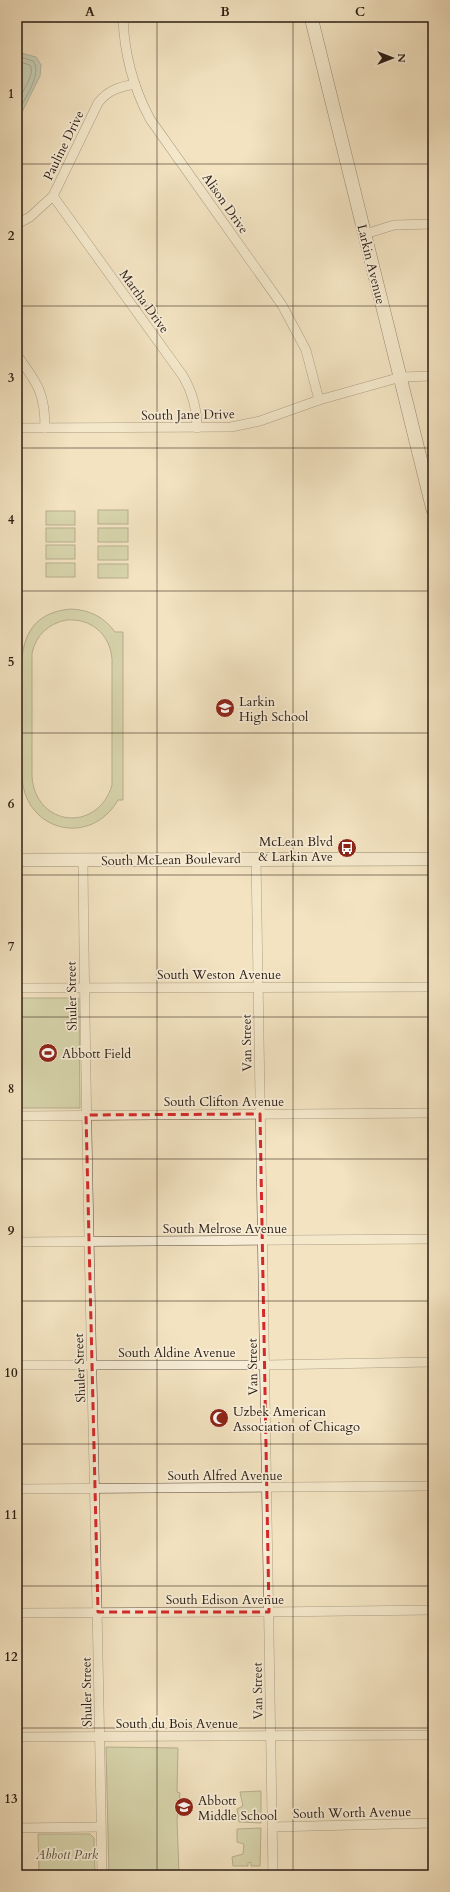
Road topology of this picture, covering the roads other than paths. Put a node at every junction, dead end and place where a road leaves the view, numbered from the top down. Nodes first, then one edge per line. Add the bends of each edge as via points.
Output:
1 (123, 17) edge
2 (311, 17) edge
3 (135, 84) junction
4 (53, 196) junction
5 (17, 224) edge
6 (433, 224) edge
7 (365, 234) junction
8 (17, 355) edge
9 (433, 376) edge
10 (401, 377) junction
11 (319, 400) junction
12 (17, 428) edge
13 (45, 428) junction
14 (197, 428) junction
15 (433, 510) edge
16 (256, 858) junction
17 (427, 859) edge
18 (17, 860) edge
19 (83, 860) junction
20 (258, 987) junction
21 (433, 987) edge
22 (17, 988) edge
23 (84, 988) junction
24 (432, 1113) edge
25 (260, 1114) junction
26 (86, 1115) junction
27 (17, 1116) edge
28 (433, 1147) edge
29 (433, 1239) edge
30 (263, 1241) junction
31 (17, 1242) edge
32 (89, 1242) junction
33 (433, 1362) edge
34 (17, 1365) edge
35 (92, 1365) junction
36 (265, 1365) junction
37 (433, 1486) edge
38 (96, 1488) junction
39 (267, 1488) junction
40 (17, 1489) edge
41 (433, 1610) edge
42 (98, 1612) junction
43 (269, 1612) junction
44 (17, 1613) edge
45 (433, 1735) edge
46 (271, 1736) junction
47 (17, 1737) edge
48 (100, 1737) junction
49 (433, 1823) edge
50 (101, 1827) junction
51 (272, 1827) junction
52 (17, 1828) edge
53 (102, 1875) edge
54 (273, 1875) edge

1 - 3 street, Alison Drive via 126,54
2 - 7 main road, Larkin Avenue
3 - 4 street, Pauline Drive via 109,91 98,103
3 - 11 street, Alison Drive via 150,119 295,327 306,350
4 - 5 street, Pauline Drive via 30,217
4 - 14 street, Martha Drive via 190,387
6 - 7 street via 394,225
7 - 10 main road, Larkin Avenue
8 - 13 street via 37,383 42,396
9 - 10 street, South Jane Drive
10 - 11 street, South Jane Drive
10 - 15 main road, Larkin Avenue
11 - 14 street, South Jane Drive via 254,423
12 - 13 street, South Jane Drive
13 - 14 street, South Jane Drive
16 - 17 main road, South McLean Boulevard
16 - 19 main road, South McLean Boulevard
16 - 20 street, Van Street
18 - 19 main road, South McLean Boulevard
19 - 23 street, Shuler Street
20 - 21 street, South Weston Avenue
20 - 23 street, South Weston Avenue
20 - 25 street, Van Street
22 - 23 street, South Weston Avenue
23 - 26 street, Shuler Street
24 - 25 street, South Clifton Avenue
24 - 28 street
25 - 26 street, South Clifton Avenue
25 - 30 street, Van Street
26 - 27 street, South Clifton Avenue
26 - 32 street, Shuler Street
29 - 30 street, South Melrose Avenue
30 - 32 street, South Melrose Avenue
30 - 36 street, Van Street
31 - 32 street, South Melrose Avenue
32 - 35 street, Shuler Street
33 - 36 street, South Aldine Avenue
34 - 35 street, South Aldine Avenue
35 - 36 street, South Aldine Avenue
35 - 38 street, Shuler Street
36 - 39 street, Van Street
37 - 39 street, South Alfred Avenue
38 - 39 street, South Alfred Avenue
38 - 40 street, South Alfred Avenue
38 - 42 street, Shuler Street
39 - 43 street, Van Street
41 - 43 street, South Edison Avenue
42 - 43 street, South Edison Avenue
42 - 44 street, South Edison Avenue
42 - 48 street, Shuler Street
43 - 46 street, Van Street
45 - 46 street, South du Bois Avenue
46 - 48 street, South du Bois Avenue
46 - 51 street, Van Street
47 - 48 street, South du Bois Avenue
48 - 50 street, Shuler Street
49 - 51 street, South Worth Avenue
50 - 52 street
50 - 53 street, Shuler Street
51 - 54 street, Van Street

